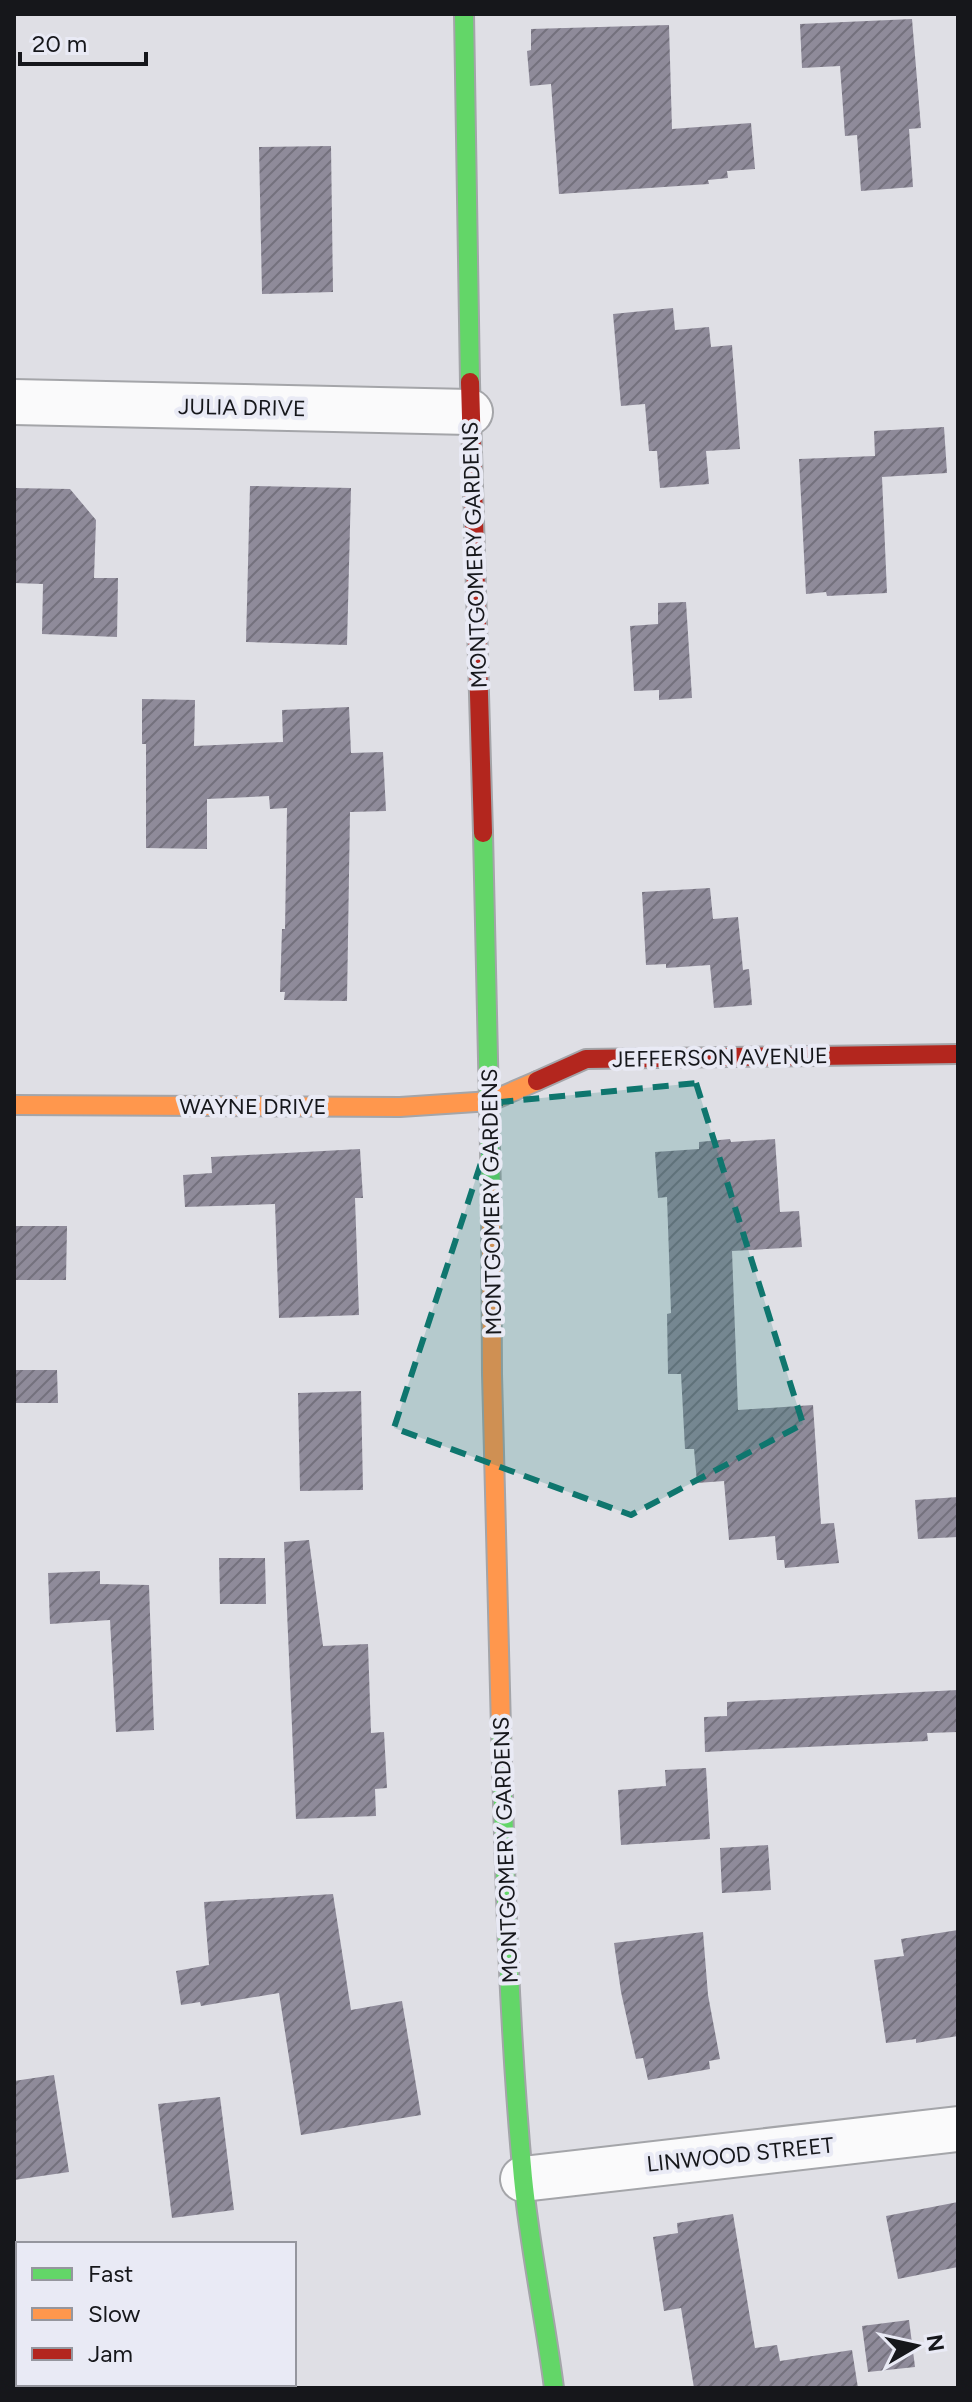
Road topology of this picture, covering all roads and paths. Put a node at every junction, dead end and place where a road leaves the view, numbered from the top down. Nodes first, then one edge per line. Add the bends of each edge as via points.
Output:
1 (464, 14) edge
2 (14, 402) edge
3 (470, 412) junction
4 (958, 1054) edge
5 (491, 1101) junction
6 (14, 1105) edge
7 (958, 2129) edge
8 (523, 2179) junction
9 (554, 2388) edge

1 - 3 street, MONTGOMERY GARDENS
2 - 3 street, JULIA DRIVE
3 - 5 street, MONTGOMERY GARDENS
4 - 5 street, JEFFERSON AVENUE via 586,1059
5 - 6 street, WAYNE DRIVE via 400,1107
5 - 8 street, MONTGOMERY GARDENS via 505,1915
7 - 8 street, LINWOOD STREET
8 - 9 street, MONTGOMERY GARDENS

